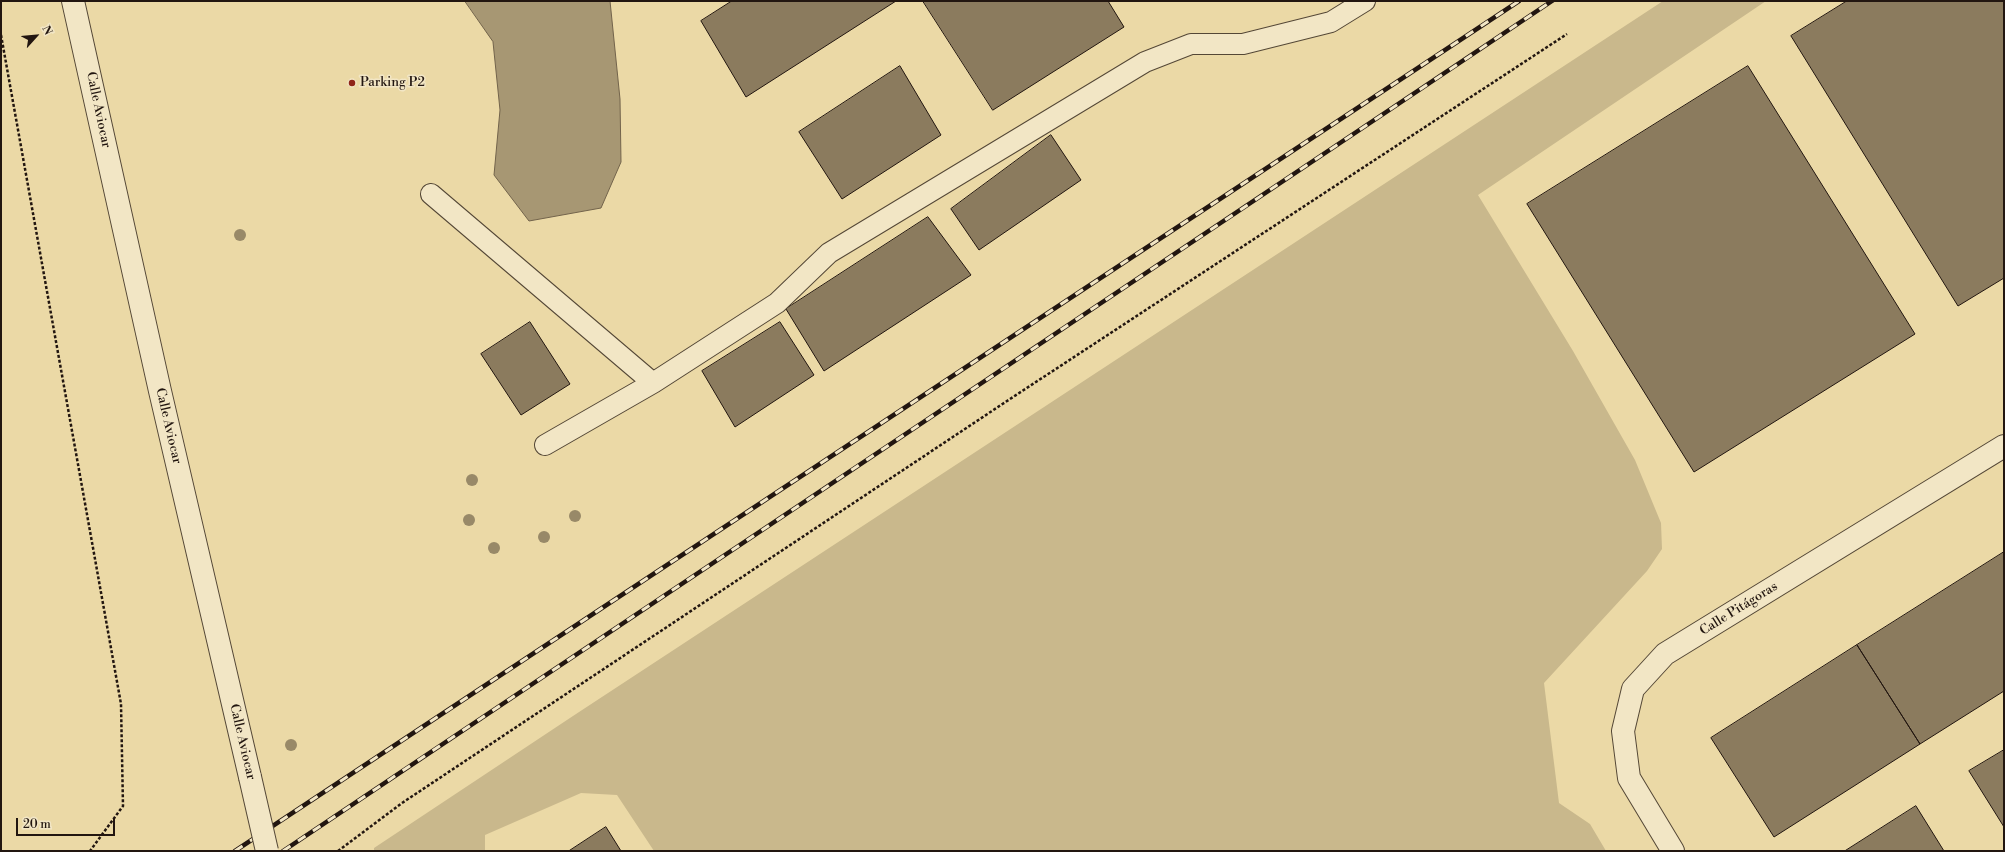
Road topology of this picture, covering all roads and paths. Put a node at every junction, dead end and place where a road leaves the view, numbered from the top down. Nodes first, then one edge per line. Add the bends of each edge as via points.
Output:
1 (73, 1) edge
2 (1365, 1) edge
3 (1567, 34) dead end
4 (1, 35) edge
5 (431, 194) dead end
6 (653, 383) junction
7 (545, 445) dead end
8 (2004, 446) edge
9 (90, 851) edge
10 (267, 851) edge
11 (338, 851) edge
12 (1673, 851) edge

1 - 10 street, Calle Aviocar, bridge
2 - 6 lane via 1331,22 1243,44 1191,44 1145,62 829,253 777,303
3 - 11 path via 1010,399 402,803
4 - 9 path via 121,704 123,806
5 - 6 lane
6 - 7 lane
8 - 12 street, Calle Pitágoras via 1665,654 1633,689 1623,731 1629,778

